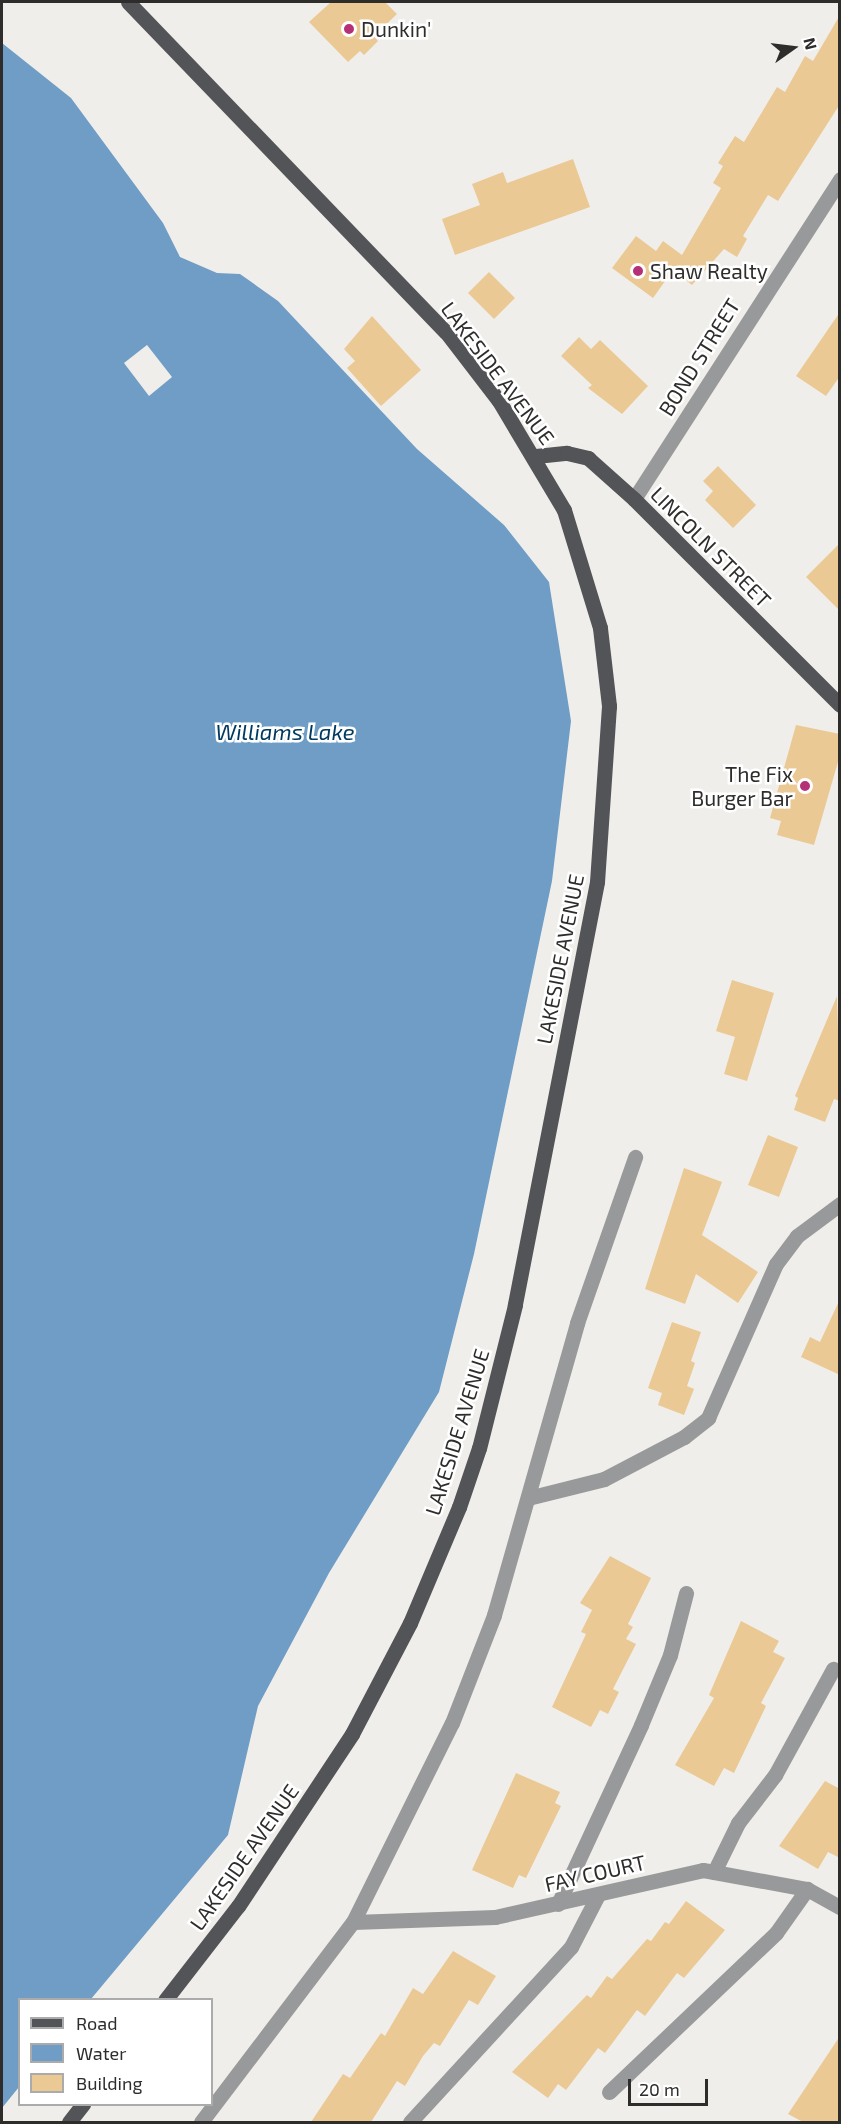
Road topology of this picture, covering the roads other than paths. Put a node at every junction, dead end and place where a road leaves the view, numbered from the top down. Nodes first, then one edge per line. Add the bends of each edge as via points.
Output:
1 (128, 2) edge
2 (840, 179) edge
3 (536, 456) junction
4 (634, 499) junction
5 (840, 705) edge
6 (635, 1157) dead end
7 (840, 1204) edge
8 (528, 1498) junction
9 (686, 1593) dead end
10 (833, 1669) dead end
11 (714, 1872) junction
12 (807, 1889) junction
13 (598, 1895) junction
14 (837, 1901) edge
15 (558, 1904) junction
16 (352, 1922) junction
17 (167, 1998) edge
18 (609, 2092) dead end
19 (82, 2106) edge
20 (70, 2122) edge
21 (201, 2122) edge
22 (410, 2122) edge

1 - 3 main road, LAKESIDE AVENUE via 446,332
2 - 4 street, BOND STREET
3 - 4 main road, LINCOLN STREET via 567,453 588,458
3 - 17 main road, LAKESIDE AVENUE via 564,510 594,600 607,670 608,747 597,882 502,1357 459,1507 382,1679 316,1792 238,1906
4 - 5 main road, LINCOLN STREET
6 - 8 street via 577,1323
7 - 8 street via 796,1236 776,1264 729,1363 708,1418 684,1437 604,1479
8 - 16 street via 494,1615 452,1722
9 - 15 street via 670,1655
10 - 11 street via 775,1774 738,1822
11 - 12 street, FAY COURT
11 - 13 street, FAY COURT via 703,1870
12 - 14 street, FAY COURT
12 - 18 street via 776,1933
13 - 15 street, FAY COURT
13 - 22 street via 571,1947
15 - 16 street, FAY COURT via 495,1917
16 - 21 street
19 - 20 main road

